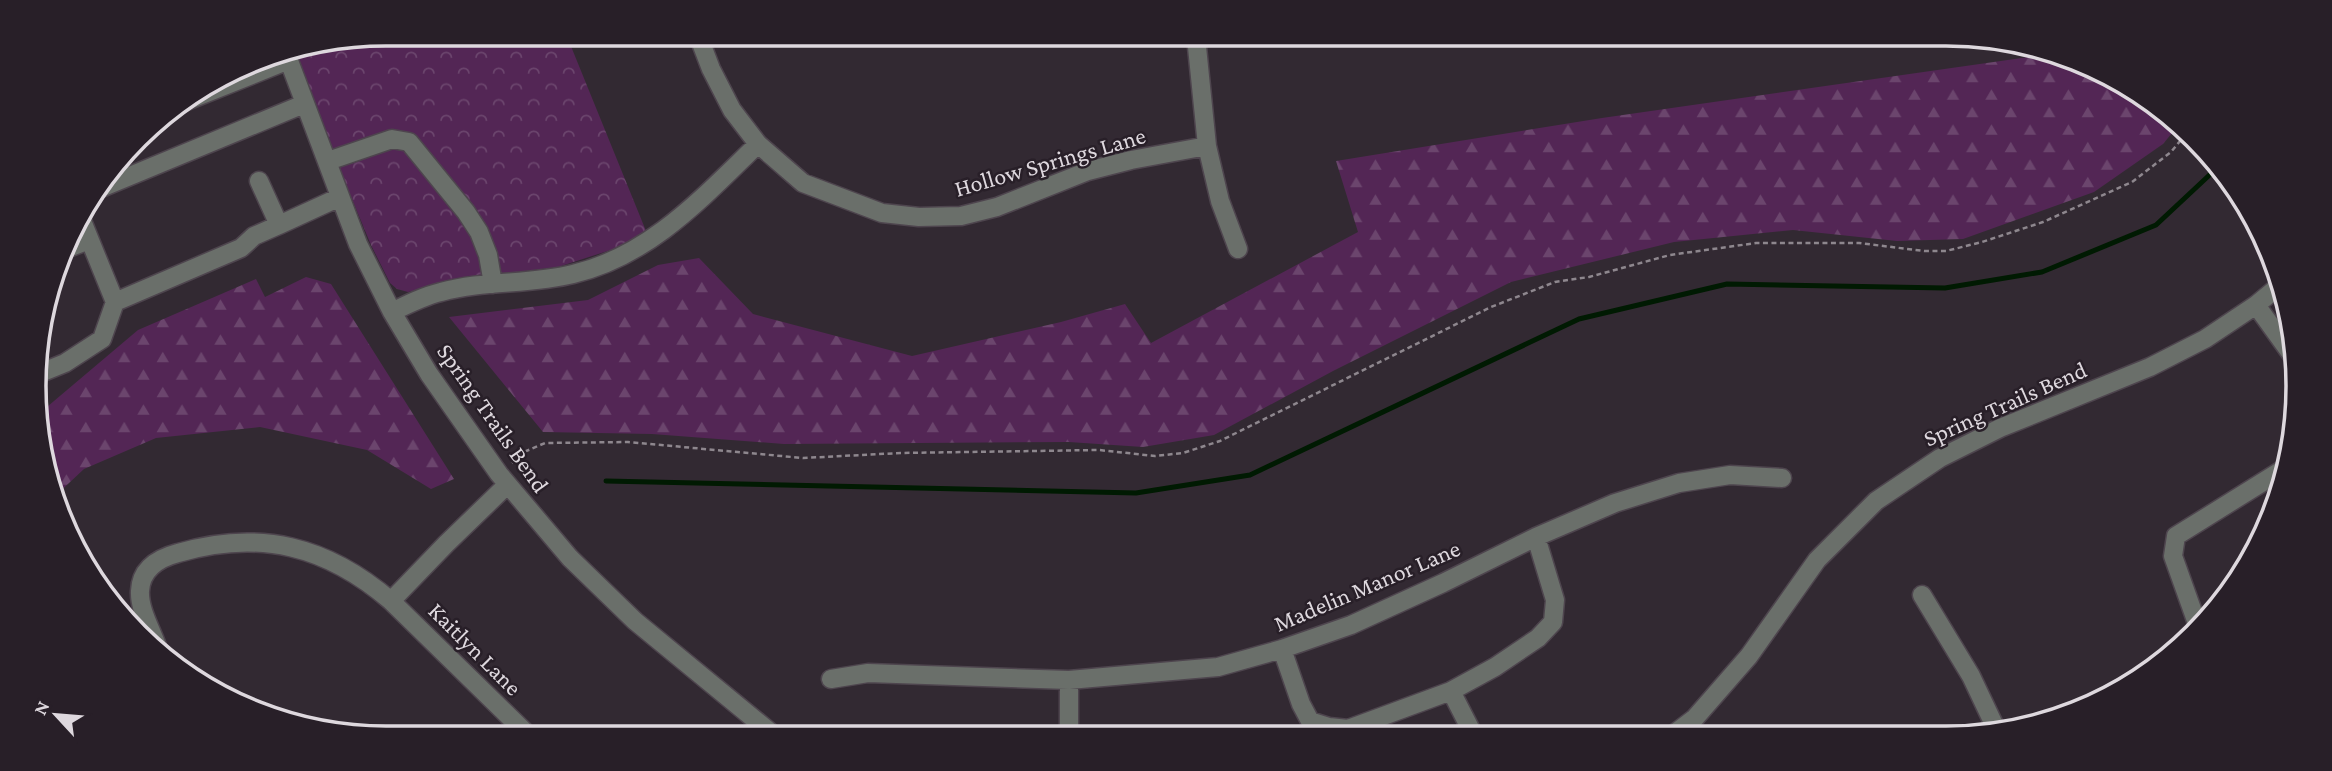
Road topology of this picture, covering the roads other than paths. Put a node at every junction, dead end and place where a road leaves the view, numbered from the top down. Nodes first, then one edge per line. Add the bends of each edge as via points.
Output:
1 (702, 46) edge
2 (1197, 46) edge
3 (288, 60) edge
4 (304, 104) junction
5 (758, 144) junction
6 (1207, 146) junction
7 (328, 161) junction
8 (259, 181) dead end
9 (113, 183) edge
10 (340, 197) junction
11 (279, 225) junction
12 (84, 228) edge
13 (89, 240) junction
14 (76, 245) edge
15 (1238, 249) dead end
16 (493, 284) junction
17 (2273, 291) edge
18 (115, 302) junction
19 (2256, 305) junction
20 (392, 312) junction
21 (2284, 344) edge
22 (46, 371) edge
23 (2274, 475) edge
24 (1782, 478) dead end
25 (503, 480) junction
26 (1536, 537) junction
27 (1922, 595) dead end
28 (391, 601) junction
29 (2196, 617) edge
30 (153, 633) edge
31 (1282, 649) junction
32 (831, 679) dead end
33 (1069, 680) junction
34 (1451, 691) junction
35 (1993, 723) edge
36 (519, 726) edge
37 (763, 726) edge
38 (1069, 726) edge
39 (1326, 726) edge
40 (1356, 726) edge
41 (1469, 726) edge
42 (1684, 726) edge

1 - 5 street, Hollow Springs Lane via 732,110
2 - 6 street
3 - 4 street, Spring Trails Bend
4 - 7 street, Spring Trails Bend
4 - 9 street
5 - 6 street, Hollow Springs Lane via 803,183 881,213 919,217 961,216 1088,172
5 - 16 street via 647,244 572,275
6 - 15 street
7 - 10 street, Spring Trails Bend
7 - 16 street via 392,139 409,142 479,232
8 - 11 street
10 - 11 street
10 - 20 street, Spring Trails Bend
11 - 18 street via 254,236 241,248
12 - 13 street
13 - 14 street
13 - 18 street
16 - 20 street via 443,291
17 - 19 street, Spring Trails Bend
18 - 22 street via 102,339
19 - 21 street
19 - 42 street, Spring Trails Bend via 2205,339 2150,367 2000,428 1940,458 1876,501 1817,560 1740,666
20 - 25 street, Spring Trails Bend
23 - 29 street via 2176,536 2173,556
24 - 26 street, Madelin Manor Lane via 1730,475 1679,483 1615,503
25 - 28 street
25 - 37 street, Spring Trails Bend via 570,558 635,621
26 - 31 street, Madelin Manor Lane via 1362,620
26 - 34 street via 1555,600 1553,622 1538,638
27 - 35 street via 1966,666
28 - 30 street, Kaitlyn Lane via 342,566 312,553 282,545 223,542 152,564 140,587 140,602
28 - 36 street, Kaitlyn Lane
31 - 33 street, Madelin Manor Lane via 1218,667
31 - 39 street via 1310,721
32 - 33 street, Madelin Manor Lane via 869,673
33 - 38 street
34 - 40 street
34 - 41 street

